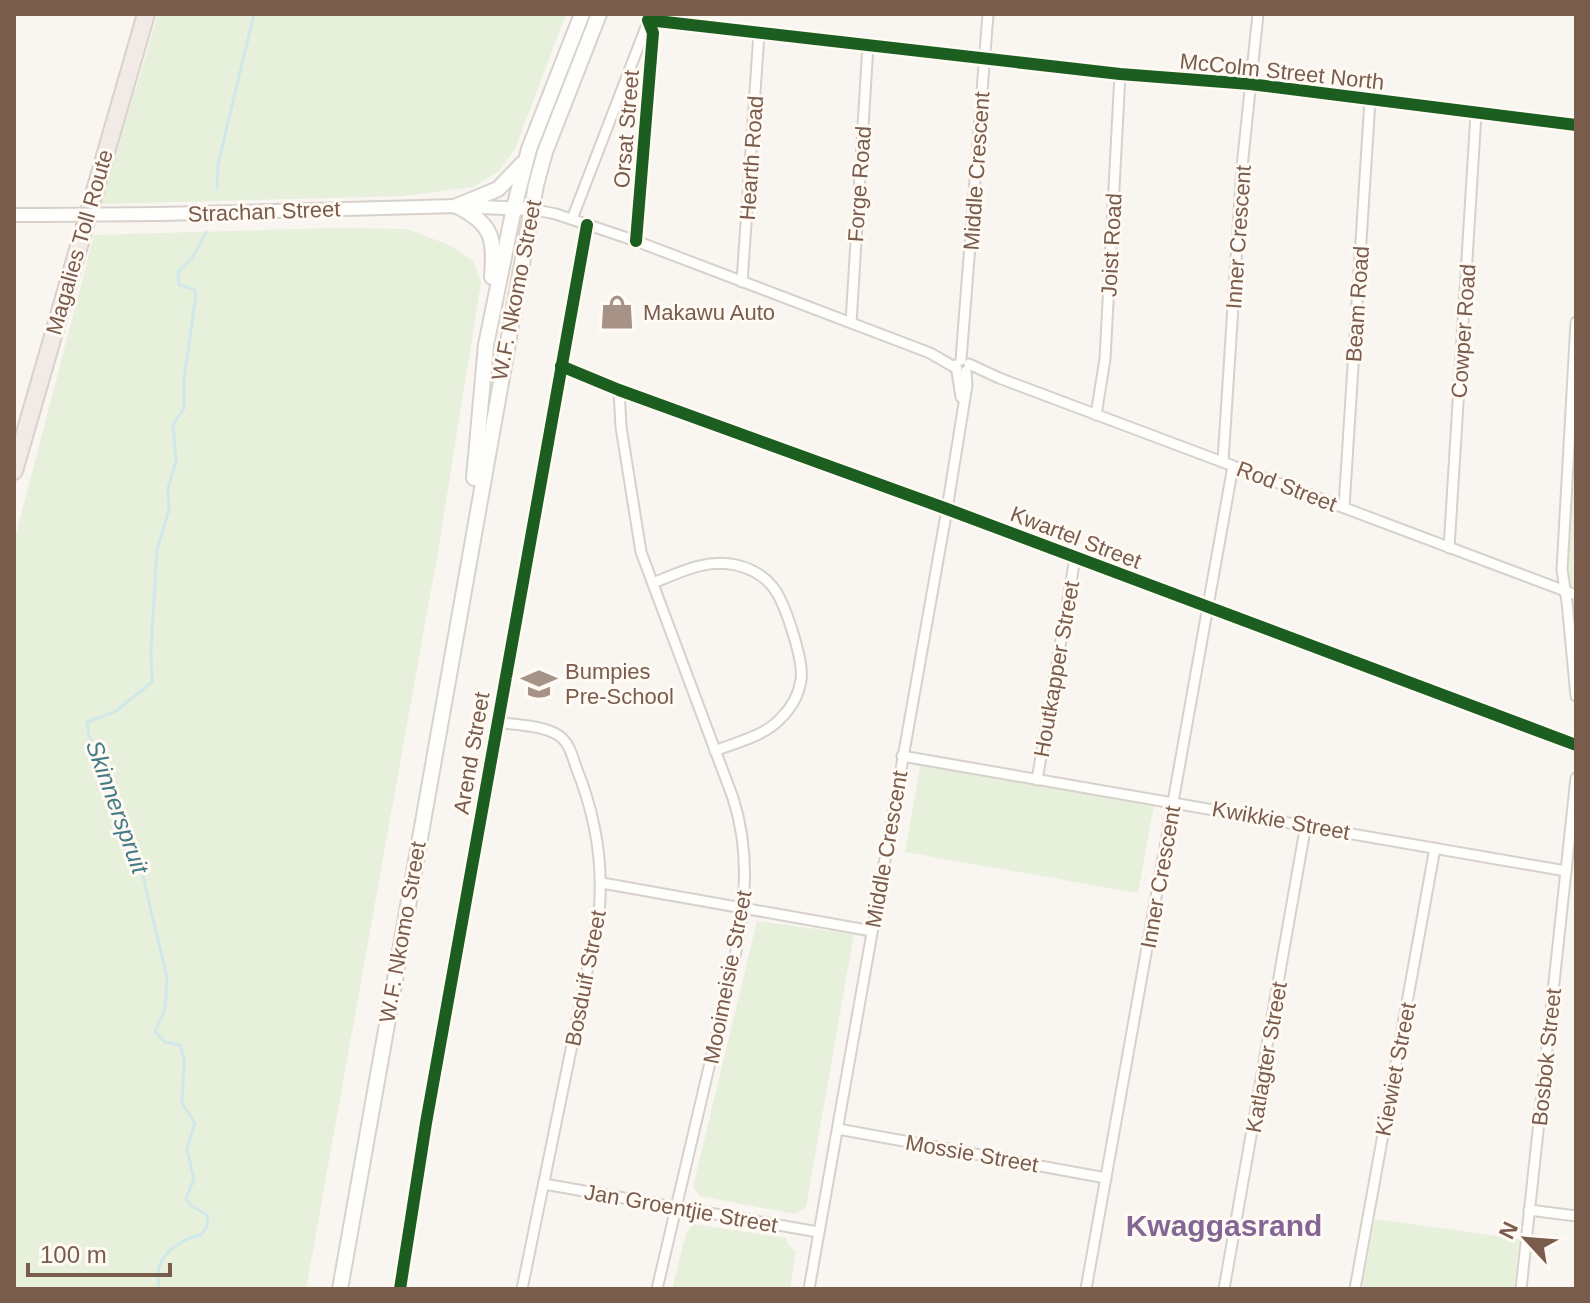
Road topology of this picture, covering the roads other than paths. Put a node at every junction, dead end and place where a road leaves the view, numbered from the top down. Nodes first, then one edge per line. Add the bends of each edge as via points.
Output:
1 (135, 14) edge
2 (146, 14) edge
3 (582, 14) edge
4 (599, 14) edge
5 (988, 14) edge
6 (1258, 14) edge
7 (650, 17) edge
8 (759, 33) junction
9 (868, 45) junction
10 (983, 58) junction
11 (1120, 74) junction
12 (1250, 84) junction
13 (1370, 100) junction
14 (1476, 114) junction
15 (1576, 125) edge
16 (526, 159) junction
17 (457, 206) junction
18 (514, 208) junction
19 (531, 209) junction
20 (14, 215) edge
21 (572, 219) junction
22 (587, 225) junction
23 (636, 241) junction
24 (742, 282) junction
25 (1576, 322) edge
26 (851, 323) junction
27 (486, 345) junction
28 (561, 366) junction
29 (963, 366) junction
30 (619, 390) junction
31 (1096, 415) junction
32 (14, 431) edge
33 (1573, 434) edge
34 (1228, 464) junction
35 (14, 471) edge
36 (1344, 507) junction
37 (947, 509) junction
38 (1449, 548) junction
39 (1075, 558) junction
40 (465, 575) junction
41 (653, 583) junction
42 (1565, 591) junction
43 (1576, 595) edge
44 (1208, 607) junction
45 (1576, 696) edge
46 (497, 722) junction
47 (1576, 745) edge
48 (715, 751) junction
49 (902, 756) junction
50 (1576, 778) edge
51 (1037, 780) junction
52 (1173, 802) junction
53 (1306, 824) junction
54 (1435, 848) junction
55 (1566, 871) junction
56 (602, 883) junction
57 (744, 910) junction
58 (872, 931) junction
59 (838, 1129) junction
60 (1106, 1178) junction
61 (544, 1184) junction
62 (677, 1207) junction
63 (1529, 1210) junction
64 (1576, 1216) edge
65 (818, 1232) junction
66 (340, 1289) edge
67 (400, 1289) edge
68 (522, 1289) edge
69 (657, 1289) edge
70 (809, 1289) edge
71 (1086, 1289) edge
72 (1224, 1289) edge
73 (1355, 1289) edge
74 (1521, 1289) edge

1 - 32 highway, Magalies Toll Route
2 - 35 highway, Magalies Toll Route
3 - 16 main road, W.F. Nkomo Street
4 - 19 main road, W.F. Nkomo Street via 545,152
5 - 10 street, Middle Crescent
6 - 12 street, Inner Crescent
7 - 8 street, McColm Street North
7 - 21 street
7 - 23 street, Orsat Street
8 - 9 street, McColm Street North
8 - 24 street, Hearth Road
9 - 10 street, McColm Street North
9 - 26 street, Forge Road
10 - 11 street, McColm Street North
10 - 29 street, Middle Crescent
11 - 12 street, McColm Street North
11 - 31 street, Joist Road via 1105,359
12 - 13 street, McColm Street North
12 - 34 street, Inner Crescent
13 - 14 street, McColm Street North
13 - 36 street, Beam Road
14 - 15 street, McColm Street North
14 - 38 street, Cowper Road
16 - 17 main road via 498,189
16 - 18 main road, W.F. Nkomo Street
17 - 18 street, Strachan Street
17 - 20 street, Strachan Street, bridge
17 - 27 main road via 478,218 494,249
18 - 19 street, Rod Street
18 - 27 main road, W.F. Nkomo Street
19 - 21 street, Rod Street
19 - 40 main road, W.F. Nkomo Street
21 - 22 street, Rod Street
22 - 23 street, Rod Street
22 - 28 street, Arend Street
23 - 24 street, Rod Street
24 - 26 street, Rod Street
25 - 33 street
26 - 29 street, Rod Street
27 - 40 main road, W.F. Nkomo Street
28 - 30 street, Kwartel Street
28 - 46 street, Arend Street
29 - 31 street, Rod Street
29 - 37 street, Middle Crescent
30 - 37 street, Kwartel Street
30 - 41 street, Mooimeisie Street via 637,535
31 - 34 street, Rod Street
33 - 42 street via 1562,570
34 - 36 street, Rod Street
34 - 44 street, Inner Crescent
36 - 38 street, Rod Street
37 - 39 street, Kwartel Street
37 - 49 street, Middle Crescent
38 - 42 street, Rod Street
39 - 44 street, Kwartel Street
39 - 51 street, Houtkapper Street
40 - 66 main road, W.F. Nkomo Street
41 - 48 street, Mooimeisie Street
41 - 48 street via 703,564 721,563 756,573 779,597 801,664 795,697 772,726
42 - 43 street, Rod Street
42 - 45 street
44 - 47 street, Kwartel Street
44 - 52 street, Inner Crescent
46 - 56 street, Bosduif Street via 549,731 567,744 588,796
46 - 67 street, Arend Street
48 - 57 street, Mooimeisie Street via 739,816
49 - 51 street, Kwikkie Street
49 - 58 street, Middle Crescent
50 - 55 street, Bosbok Street
51 - 52 street, Kwikkie Street
52 - 53 street, Kwikkie Street
52 - 60 street, Inner Crescent
53 - 54 street, Kwikkie Street
53 - 72 street, Katlagter Street
54 - 55 street, Kwikkie Street
54 - 73 street, Kiewiet Street
55 - 63 street, Bosbok Street
56 - 57 street
56 - 61 street, Bosduif Street
57 - 58 street
57 - 62 street, Mooimeisie Street
58 - 59 street, Middle Crescent
59 - 60 street, Mossie Street
59 - 65 street, Middle Crescent
60 - 71 street, Inner Crescent
61 - 62 street, Jan Groentjie Street
61 - 68 street, Bosduif Street
62 - 65 street, Jan Groentjie Street
62 - 69 street, Mooimeisie Street
63 - 64 street
63 - 74 street, Bosbok Street
65 - 70 street, Middle Crescent

